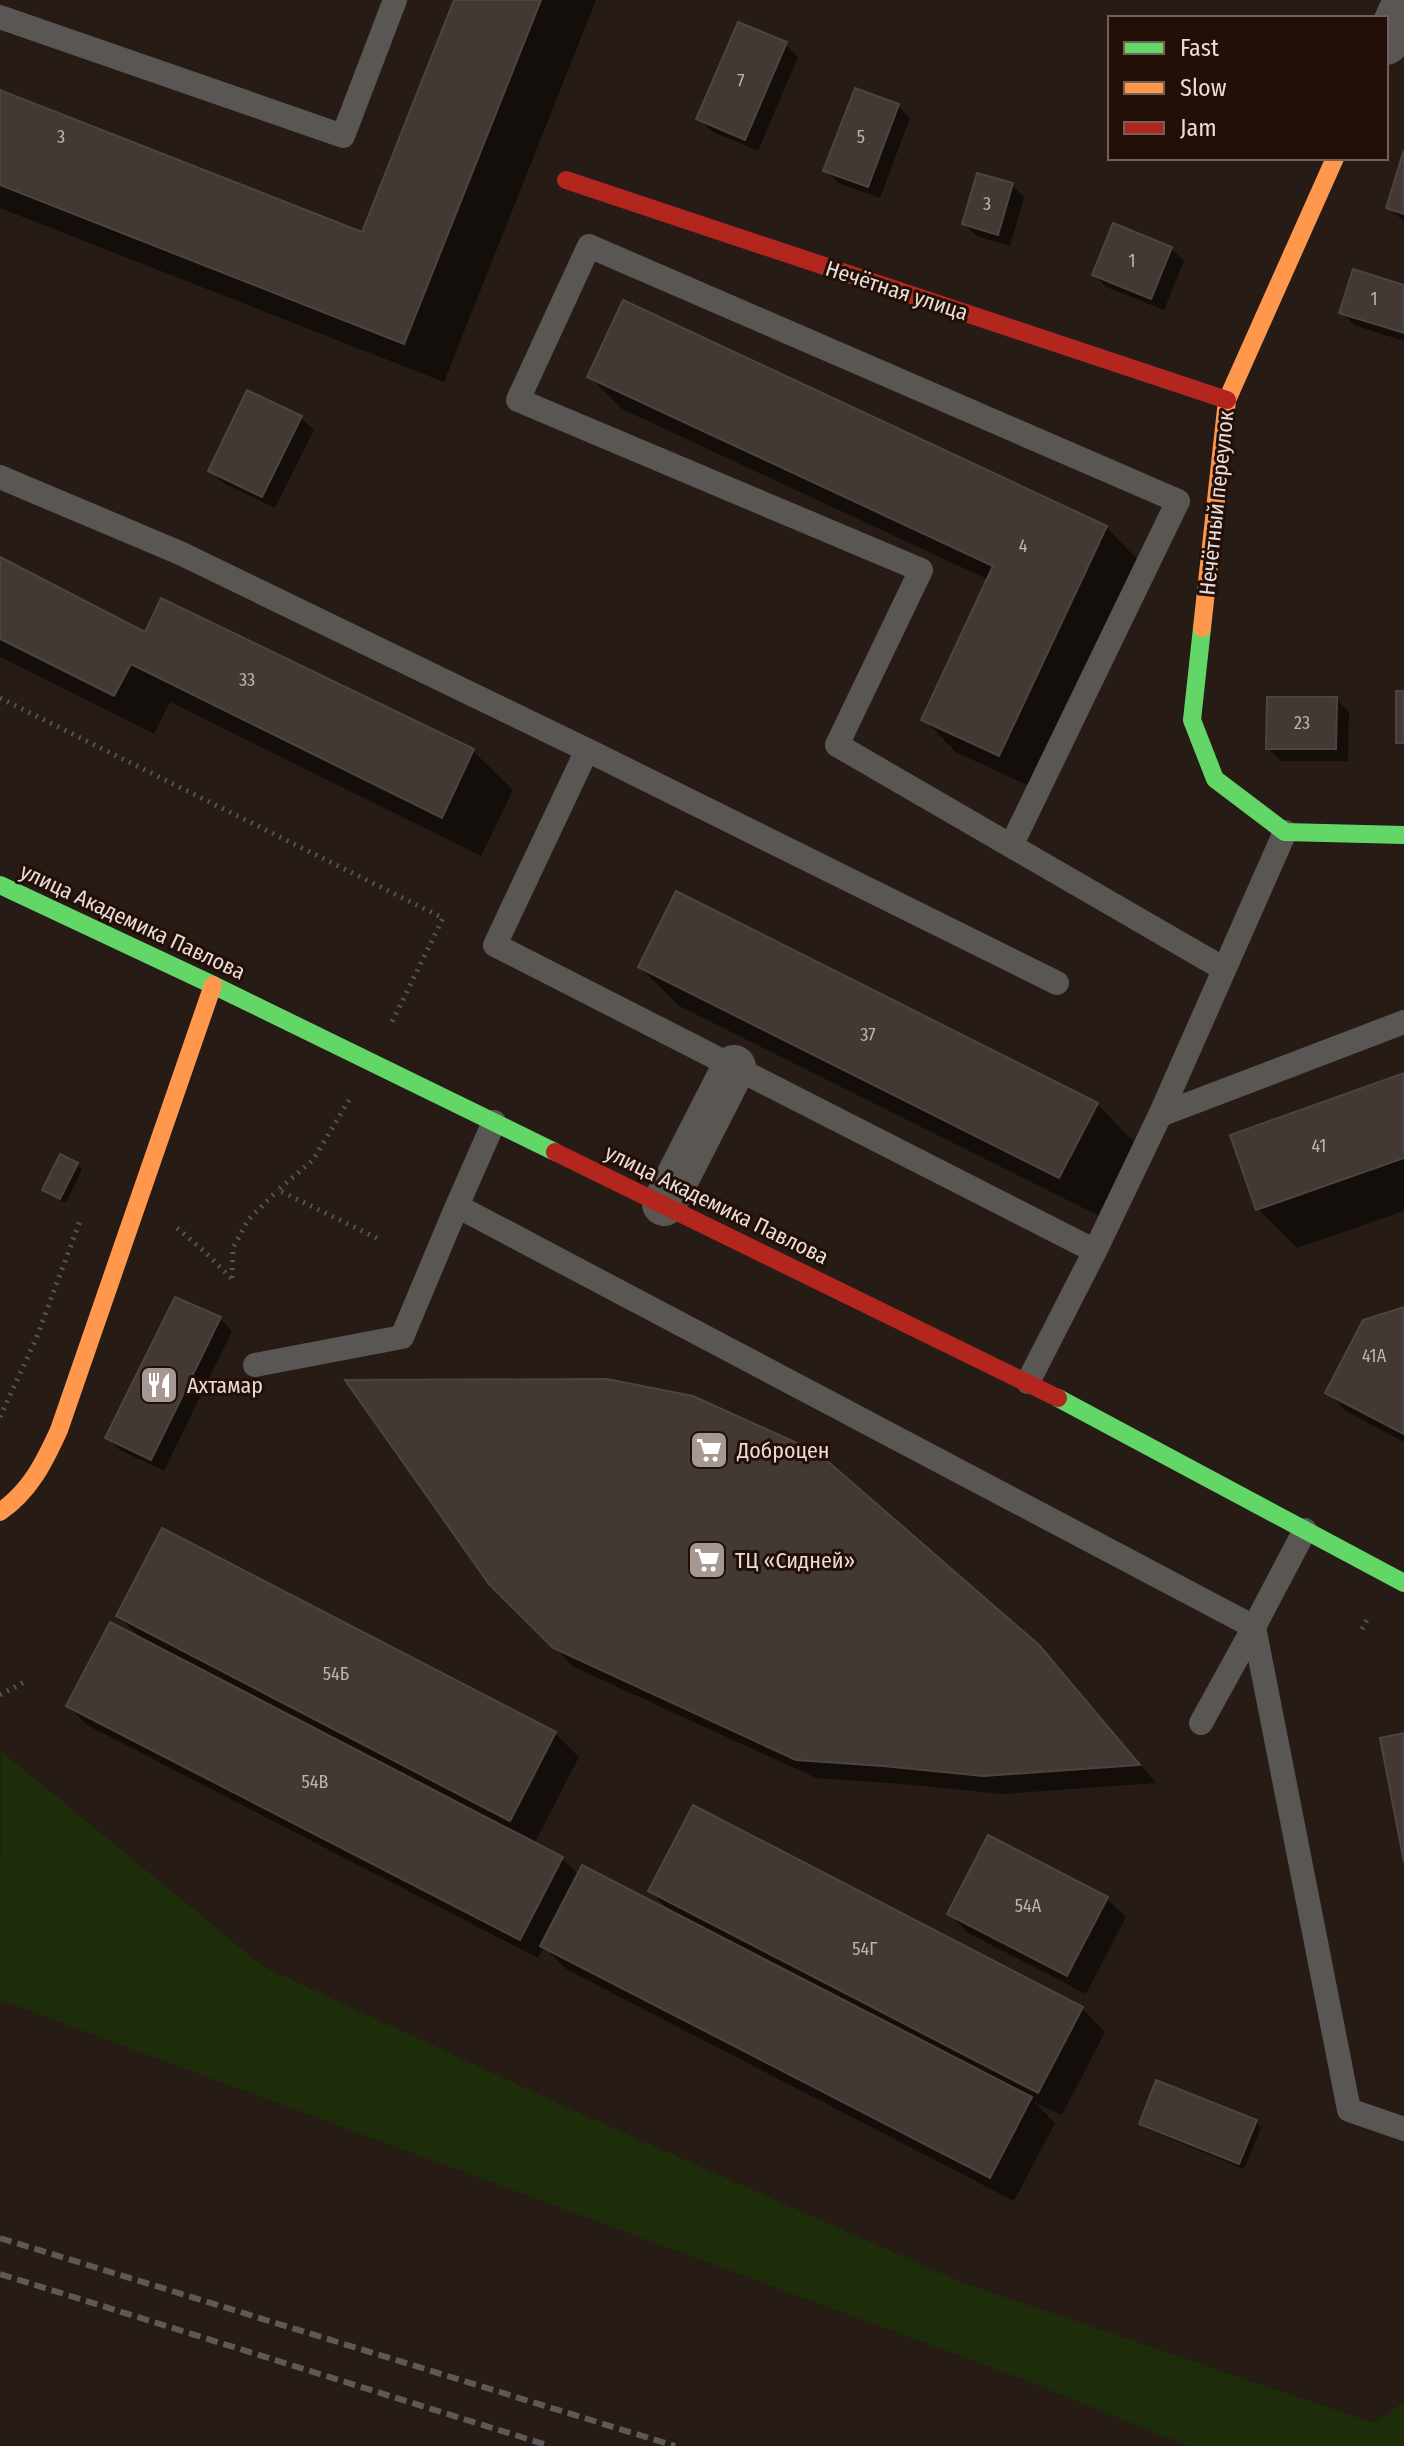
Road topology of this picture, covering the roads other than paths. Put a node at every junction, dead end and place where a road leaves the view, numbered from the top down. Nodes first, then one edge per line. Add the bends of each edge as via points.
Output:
1 (395, 0) edge
2 (1404, 3) edge
3 (0, 17) edge
4 (1388, 39) edge
5 (1334, 160) edge
6 (566, 180) dead end
7 (1227, 400) junction
8 (0, 477) edge
9 (587, 750) junction
10 (1285, 832) junction
11 (1404, 835) edge
12 (1011, 846) junction
13 (0, 885) edge
14 (1224, 969) junction
15 (1057, 983) dead end
16 (213, 985) junction
17 (1404, 1022) edge
18 (734, 1067) junction
19 (1160, 1115) junction
20 (494, 1122) junction
21 (664, 1204) junction
22 (457, 1206) junction
23 (1095, 1251) junction
24 (255, 1365) dead end
25 (1028, 1382) junction
26 (0, 1512) edge
27 (1305, 1530) junction
28 (1404, 1583) edge
29 (1254, 1627) junction
30 (1201, 1723) dead end
31 (1404, 2129) edge

1 - 3 lane via 343,136
2 - 4 street
5 - 7 main road, Нечётный переулок
6 - 7 main road, Нечётная улица
7 - 10 main road, Нечётный переулок via 1192,720 1215,779
8 - 9 lane via 180,553
9 - 15 lane
9 - 18 lane via 495,945
10 - 11 main road
10 - 14 lane
12 - 12 lane via 837,745 921,570 518,400 589,246 1178,501
12 - 14 lane
13 - 16 main road, улица Академика Павлова
14 - 19 lane
16 - 20 main road, улица Академика Павлова
16 - 26 main road via 59,1430 40,1473 15,1503
17 - 19 lane
18 - 21 street
18 - 23 lane
19 - 23 lane
20 - 21 main road, улица Академика Павлова
20 - 22 lane
21 - 25 main road, улица Академика Павлова
22 - 24 lane via 402,1337
22 - 29 lane
23 - 25 lane
25 - 27 main road, улица Академика Павлова
27 - 28 main road, улица Академика Павлова
27 - 29 lane
29 - 30 lane
29 - 31 lane via 1349,2110

